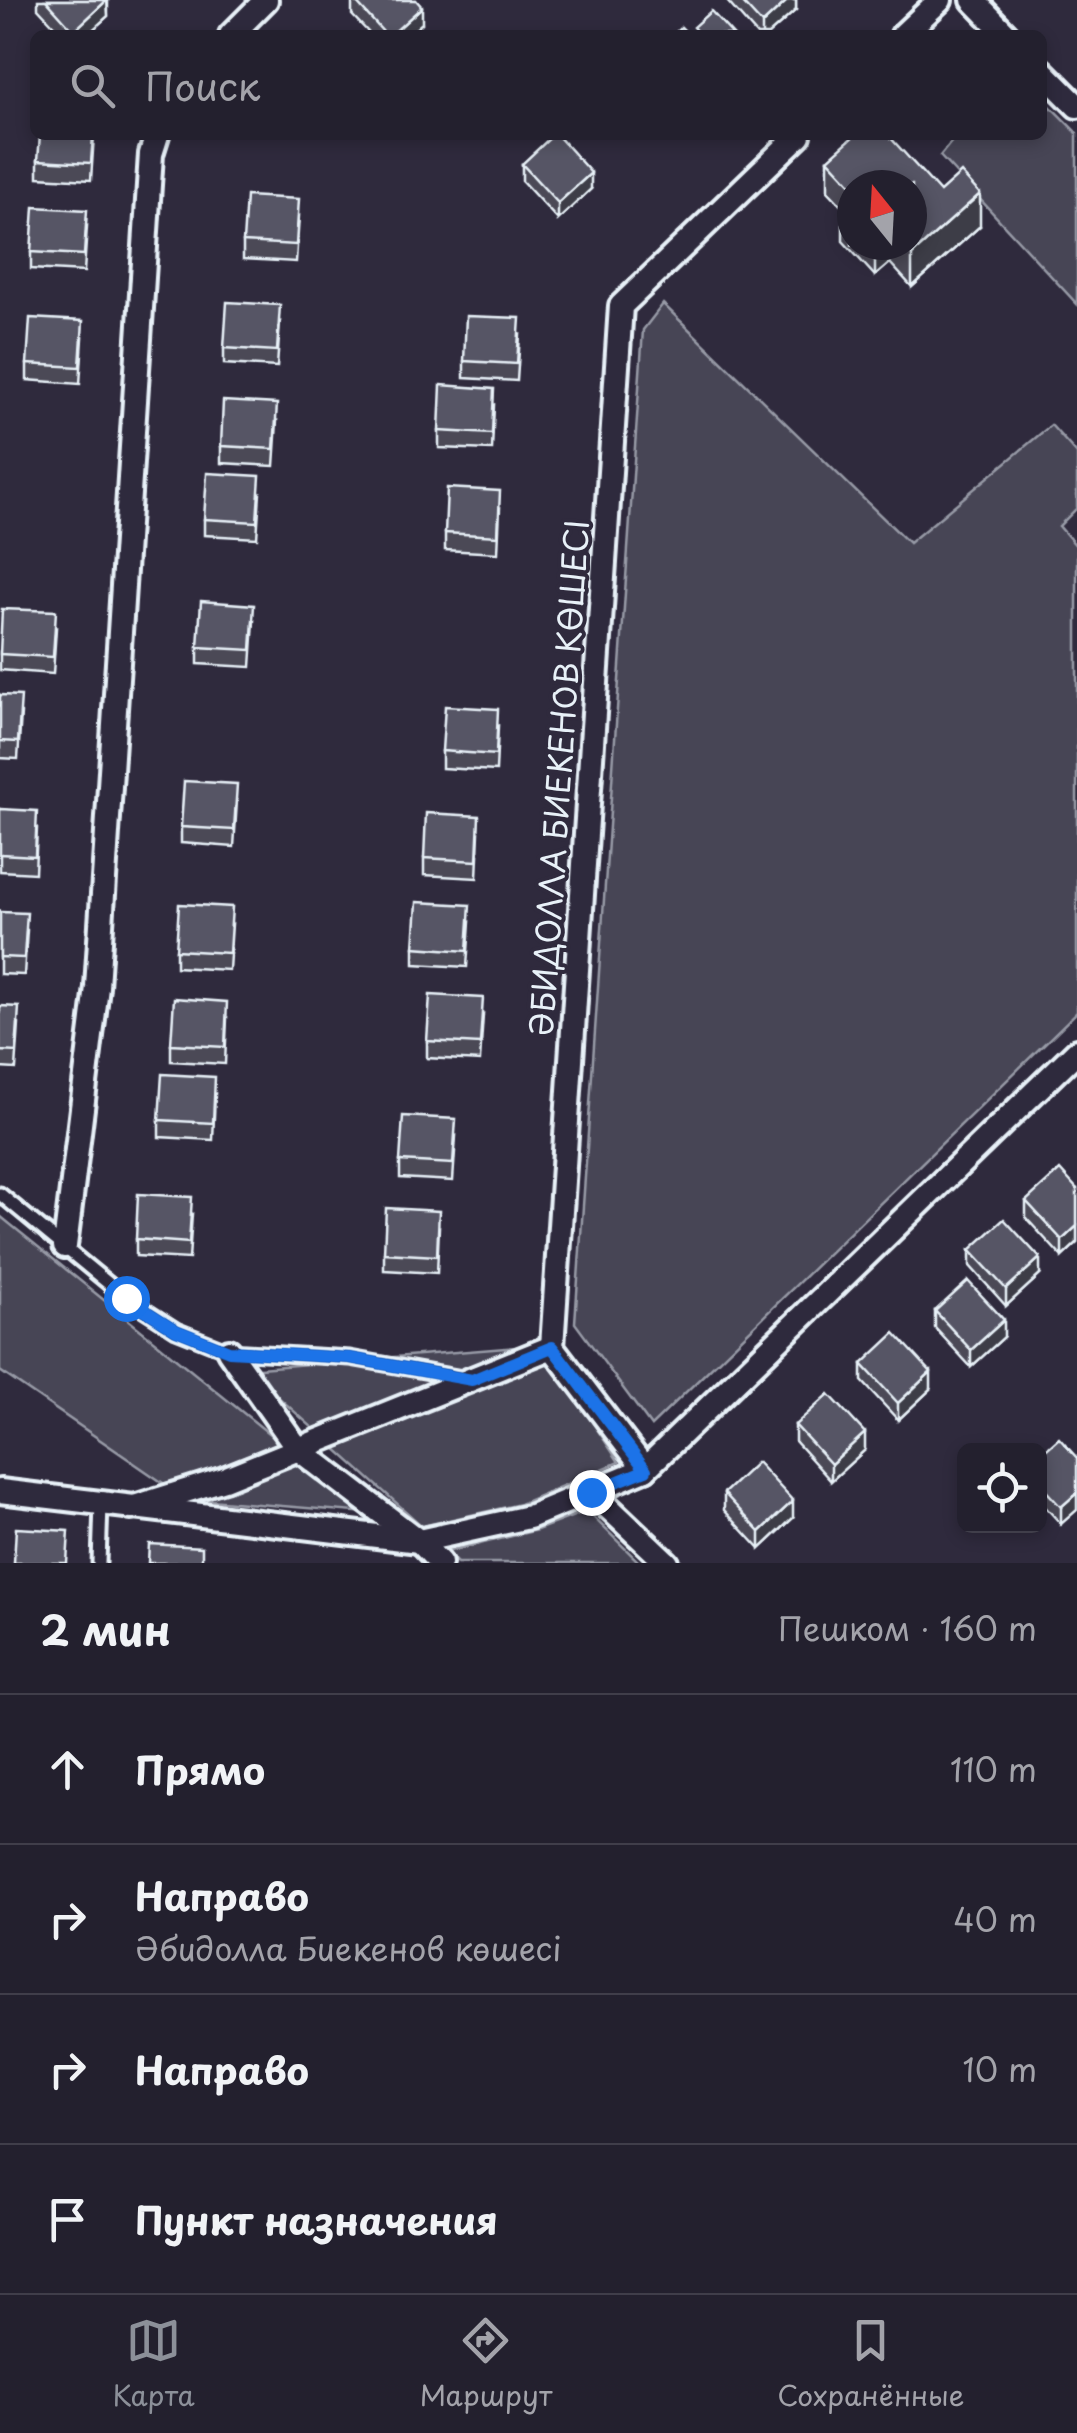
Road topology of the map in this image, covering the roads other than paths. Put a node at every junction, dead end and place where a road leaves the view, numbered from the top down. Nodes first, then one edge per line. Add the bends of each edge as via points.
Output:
1 (266, 0) edge
2 (940, 0) edge
3 (973, 0) edge
4 (235, 30) edge
5 (908, 30) edge
6 (1002, 30) edge
7 (1047, 75) edge
8 (1077, 106) edge
9 (157, 140) edge
10 (794, 140) edge
11 (1077, 1050) edge
12 (0, 1194) edge
13 (65, 1246) junction
14 (552, 1347) junction
15 (229, 1351) junction
16 (472, 1380) junction
17 (298, 1449) junction
18 (646, 1470) junction
19 (0, 1491) edge
20 (591, 1492) junction
21 (101, 1504) junction
22 (131, 1508) junction
23 (419, 1541) junction
24 (99, 1563) edge
25 (440, 1563) edge
26 (668, 1563) edge

1 - 4 street
2 - 5 street
3 - 6 street
7 - 8 street
9 - 13 street via 97,986
10 - 14 street, ӘБИДОЛЛА БИЕКЕНОВ КӨШЕСІ via 622,306
11 - 18 street
12 - 13 lane
13 - 15 lane via 126,1298 176,1330
14 - 16 street
14 - 18 street
15 - 16 lane via 350,1358
15 - 17 street
16 - 17 street
17 - 22 street
17 - 23 street
18 - 20 street
19 - 21 street
20 - 23 street via 529,1517
20 - 26 street
21 - 22 street
21 - 24 lane
22 - 23 street
23 - 25 street

